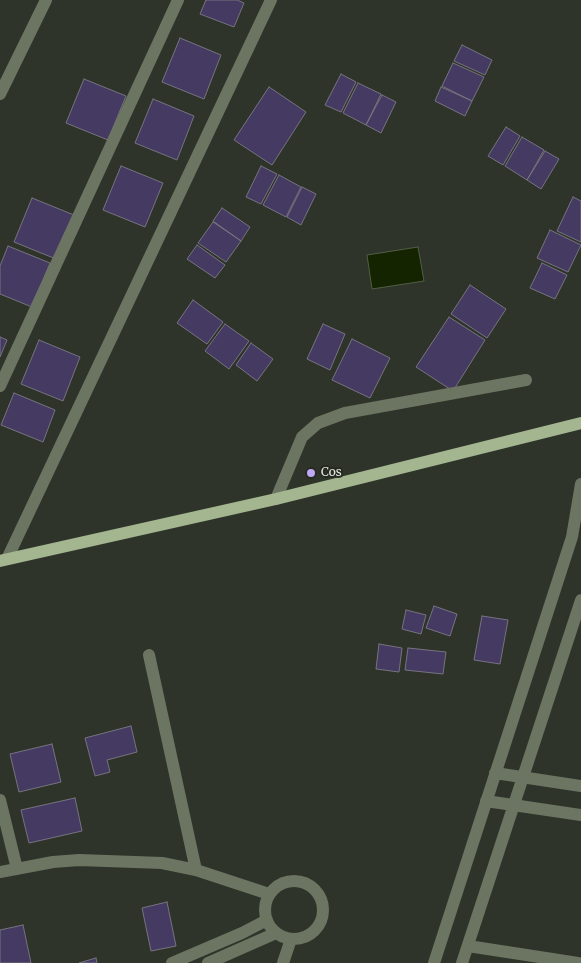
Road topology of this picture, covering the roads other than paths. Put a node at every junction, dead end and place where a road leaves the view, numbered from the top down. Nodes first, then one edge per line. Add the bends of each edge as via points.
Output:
1 (46, 0) edge
2 (178, 0) edge
3 (271, 0) edge
4 (0, 94) edge
5 (526, 380) dead end
6 (0, 386) edge
7 (581, 423) edge
8 (581, 484) edge
9 (276, 499) junction
10 (4, 560) edge
11 (581, 600) edge
12 (576, 635) edge
13 (149, 655) dead end
14 (495, 773) junction
15 (523, 777) junction
16 (581, 786) edge
17 (0, 800) edge
18 (486, 800) junction
19 (514, 805) junction
20 (581, 815) edge
21 (16, 869) junction
22 (196, 870) junction
23 (0, 872) edge
24 (269, 894) junction
25 (267, 920) junction
26 (276, 933) junction
27 (291, 939) junction
28 (468, 946) junction
29 (172, 963) edge
30 (208, 963) edge
31 (283, 963) edge
32 (434, 963) edge
33 (462, 963) edge
34 (578, 963) edge

1 - 4 street
2 - 6 street
3 - 10 street
5 - 9 street via 344,413 318,423 302,437
7 - 9 main road
8 - 14 street via 572,536
9 - 10 main road
11 - 12 street
12 - 15 street
13 - 22 street
14 - 15 street
14 - 18 street
15 - 16 street
15 - 19 street
17 - 21 street
18 - 19 street
18 - 32 street
19 - 20 street
19 - 28 street
21 - 22 street via 88,860 162,863
21 - 23 street
22 - 24 street
24 - 25 street via 265,904
24 - 27 street via 285,882 294,881 313,888 318,895 322,904 320,922 308,935
25 - 26 street
25 - 29 street
26 - 27 street
26 - 30 street
27 - 31 street
28 - 33 street
28 - 34 street

